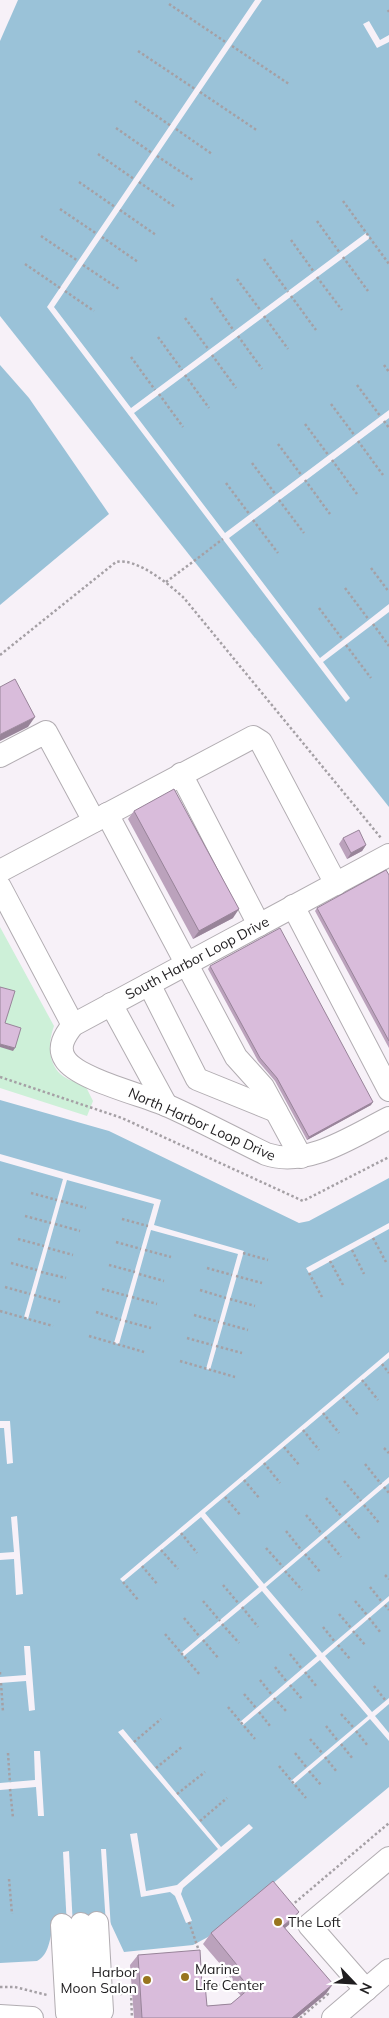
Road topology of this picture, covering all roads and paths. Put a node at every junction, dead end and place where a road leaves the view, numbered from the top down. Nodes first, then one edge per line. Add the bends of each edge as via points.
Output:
1 (169, 4) dead end
2 (227, 42) dead end
3 (232, 46) dead end
4 (138, 51) dead end
5 (289, 84) dead end
6 (196, 89) dead end
7 (200, 92) dead end
8 (135, 101) dead end
9 (171, 126) dead end
10 (116, 128) dead end
11 (176, 129) dead end
12 (258, 131) dead end
13 (152, 153) dead end
14 (98, 154) dead end
15 (212, 154) dead end
16 (157, 156) dead end
17 (134, 179) dead end
18 (193, 180) dead end
19 (78, 182) dead end
20 (139, 182) dead end
21 (343, 201) dead end
22 (115, 207) dead end
23 (175, 207) dead end
24 (60, 209) dead end
25 (120, 210) dead end
26 (316, 221) dead end
27 (97, 234) dead end
28 (156, 235) dead end
29 (42, 236) dead end
30 (102, 238) dead end
31 (290, 240) dead end
32 (340, 253) dead end
33 (343, 257) dead end
34 (264, 259) dead end
35 (78, 261) dead end
36 (138, 262) dead end
37 (25, 264) dead end
38 (389, 264) edge
39 (83, 265) dead end
40 (314, 272) dead end
41 (317, 277) dead end
42 (237, 279) dead end
43 (60, 288) dead end
44 (119, 289) dead end
45 (65, 291) dead end
46 (368, 291) dead end
47 (288, 292) dead end
48 (291, 296) dead end
49 (211, 298) dead end
50 (342, 310) dead end
51 (94, 311) dead end
52 (260, 311) dead end
53 (264, 316) dead end
54 (185, 318) dead end
55 (316, 330) dead end
56 (234, 331) dead end
57 (238, 336) dead end
58 (158, 337) dead end
59 (208, 350) dead end
60 (288, 350) dead end
61 (212, 355) dead end
62 (131, 357) dead end
63 (384, 365) dead end
64 (262, 369) dead end
65 (182, 370) dead end
66 (389, 372) edge
67 (185, 375) dead end
68 (357, 385) dead end
69 (236, 388) dead end
70 (155, 390) dead end
71 (159, 394) dead end
72 (331, 404) dead end
73 (209, 408) dead end
74 (381, 417) dead end
75 (384, 421) dead end
76 (305, 424) dead end
77 (183, 427) dead end
78 (389, 428) edge
79 (355, 436) dead end
80 (358, 441) dead end
81 (278, 444) dead end
82 (329, 456) dead end
83 (332, 460) dead end
84 (252, 463) dead end
85 (383, 474) dead end
86 (302, 476) dead end
87 (305, 480) dead end
88 (226, 482) dead end
89 (357, 494) dead end
90 (276, 495) dead end
91 (279, 500) dead end
92 (330, 514) dead end
93 (250, 515) dead end
94 (253, 520) dead end
95 (304, 533) dead end
96 (223, 539) dead end
97 (278, 552) dead end
98 (371, 568) dead end
99 (166, 582) junction
100 (345, 588) dead end
101 (389, 592) edge
102 (319, 608) dead end
103 (369, 620) dead end
104 (373, 624) dead end
105 (343, 640) dead end
106 (346, 645) dead end
107 (389, 646) edge
108 (0, 655) edge
109 (371, 678) dead end
110 (0, 756) edge
111 (181, 774) junction
112 (100, 818) junction
113 (387, 850) edge
114 (0, 871) edge
115 (336, 884) junction
116 (0, 887) edge
117 (294, 906) junction
118 (259, 924) junction
119 (187, 964) junction
120 (149, 984) junction
121 (111, 1004) junction
122 (73, 1025) junction
123 (0, 1077) edge
124 (389, 1090) edge
125 (166, 1105) junction
126 (276, 1112) junction
127 (389, 1118) edge
128 (301, 1157) junction
129 (389, 1157) edge
130 (31, 1193) dead end
131 (57, 1200) dead end
132 (61, 1201) dead end
133 (86, 1208) dead end
134 (25, 1216) dead end
135 (122, 1219) dead end
136 (50, 1223) dead end
137 (55, 1224) dead end
138 (148, 1226) dead end
139 (80, 1232) dead end
140 (373, 1238) dead end
141 (18, 1239) dead end
142 (116, 1242) dead end
143 (44, 1246) dead end
144 (48, 1248) dead end
145 (141, 1249) dead end
146 (145, 1250) dead end
147 (352, 1250) dead end
148 (243, 1253) dead end
149 (73, 1255) dead end
150 (170, 1258) dead end
151 (268, 1260) dead end
152 (330, 1261) dead end
153 (386, 1262) dead end
154 (12, 1263) dead end
155 (109, 1265) dead end
156 (207, 1268) dead end
157 (37, 1270) dead end
158 (41, 1272) dead end
159 (134, 1272) dead end
160 (309, 1273) dead end
161 (139, 1274) dead end
162 (364, 1274) dead end
163 (232, 1275) dead end
164 (236, 1276) dead end
165 (66, 1278) dead end
166 (164, 1281) dead end
167 (262, 1283) dead end
168 (343, 1285) dead end
169 (5, 1287) dead end
170 (102, 1289) dead end
171 (200, 1290) dead end
172 (30, 1294) dead end
173 (34, 1295) dead end
174 (128, 1296) dead end
175 (132, 1297) dead end
176 (322, 1297) dead end
177 (226, 1298) dead end
178 (230, 1299) dead end
179 (60, 1302) dead end
180 (157, 1304) dead end
181 (255, 1306) dead end
182 (0, 1311) edge
183 (96, 1312) dead end
184 (194, 1315) dead end
185 (121, 1320) dead end
186 (125, 1321) dead end
187 (219, 1322) dead end
188 (223, 1323) dead end
189 (53, 1326) dead end
190 (150, 1328) dead end
191 (248, 1330) dead end
192 (89, 1336) dead end
193 (187, 1338) dead end
194 (212, 1345) dead end
195 (216, 1346) dead end
196 (144, 1352) dead end
197 (242, 1354) dead end
198 (180, 1361) dead end
199 (382, 1364) dead end
200 (389, 1372) edge
201 (235, 1377) dead end
202 (362, 1380) dead end
203 (343, 1397) dead end
204 (378, 1400) dead end
205 (323, 1413) dead end
206 (359, 1416) dead end
207 (303, 1430) dead end
208 (339, 1433) dead end
209 (284, 1446) dead end
210 (384, 1448) dead end
211 (319, 1450) dead end
212 (389, 1453) edge
213 (264, 1463) dead end
214 (365, 1464) dead end
215 (300, 1466) dead end
216 (244, 1480) dead end
217 (344, 1481) dead end
218 (280, 1483) dead end
219 (381, 1484) dead end
220 (384, 1487) dead end
221 (389, 1493) edge
222 (224, 1497) dead end
223 (326, 1498) dead end
224 (260, 1499) dead end
225 (361, 1501) dead end
226 (364, 1505) dead end
227 (306, 1515) dead end
228 (241, 1516) dead end
229 (342, 1517) dead end
230 (345, 1520) dead end
231 (380, 1524) dead end
232 (286, 1531) dead end
233 (181, 1534) dead end
234 (322, 1534) dead end
235 (325, 1537) dead end
236 (361, 1540) dead end
237 (266, 1548) dead end
238 (162, 1550) dead end
239 (302, 1551) dead end
240 (197, 1552) dead end
241 (305, 1554) dead end
242 (341, 1557) dead end
243 (142, 1566) dead end
244 (283, 1567) dead end
245 (178, 1569) dead end
246 (286, 1571) dead end
247 (321, 1573) dead end
248 (385, 1575) dead end
249 (389, 1579) edge
250 (123, 1582) dead end
251 (158, 1585) dead end
252 (223, 1585) dead end
253 (370, 1587) dead end
254 (302, 1590) dead end
255 (354, 1600) dead end
256 (139, 1601) dead end
257 (203, 1601) dead end
258 (239, 1604) dead end
259 (242, 1608) dead end
260 (389, 1610) edge
261 (339, 1614) dead end
262 (184, 1618) dead end
263 (220, 1621) dead end
264 (222, 1624) dead end
265 (258, 1626) dead end
266 (323, 1627) dead end
267 (381, 1632) dead end
268 (165, 1634) dead end
269 (200, 1637) dead end
270 (203, 1640) dead end
271 (238, 1643) dead end
272 (366, 1646) dead end
273 (290, 1654) dead end
274 (219, 1659) dead end
275 (350, 1659) dead end
276 (275, 1667) dead end
277 (0, 1672) edge
278 (200, 1675) dead end
279 (0, 1677) edge
280 (260, 1680) dead end
281 (1, 1683) edge
282 (374, 1686) dead end
283 (317, 1687) dead end
284 (244, 1694) dead end
285 (302, 1700) dead end
286 (388, 1703) edge
287 (228, 1707) dead end
288 (3, 1712) dead end
289 (286, 1712) dead end
290 (341, 1714) dead end
291 (161, 1719) dead end
292 (270, 1726) dead end
293 (326, 1726) dead end
294 (255, 1739) dead end
295 (310, 1739) dead end
296 (134, 1742) dead end
297 (183, 1746) dead end
298 (368, 1746) dead end
299 (8, 1753) dead end
300 (295, 1753) dead end
301 (353, 1759) dead end
302 (279, 1766) dead end
303 (156, 1768) dead end
304 (205, 1772) dead end
305 (337, 1772) dead end
306 (10, 1783) dead end
307 (322, 1785) dead end
308 (10, 1789) dead end
309 (177, 1794) dead end
310 (227, 1798) dead end
311 (306, 1798) dead end
312 (13, 1818) dead end
313 (200, 1821) dead end
314 (389, 1823) edge
315 (389, 1858) edge
316 (9, 1879) dead end
317 (286, 1910) edge
318 (12, 1914) dead end
319 (189, 1922) dead end
320 (80, 1924) junction
321 (199, 1950) edge
322 (389, 1970) edge
323 (235, 1972) edge
324 (322, 1987) edge
325 (196, 1989) edge
326 (366, 1990) junction
327 (126, 1993) dead end
328 (0, 2016) edge
329 (32, 2018) edge
330 (72, 2018) edge
331 (86, 2018) edge
332 (98, 2018) edge
333 (132, 2018) edge
334 (300, 2018) edge
335 (333, 2018) edge

1 - 2 path
3 - 5 path
4 - 6 path
7 - 12 path
8 - 9 path
10 - 13 path
11 - 15 path
14 - 17 path
16 - 18 path
19 - 22 path
20 - 23 path
21 - 38 path
24 - 27 path
25 - 28 path
26 - 32 path
29 - 35 path
30 - 36 path
31 - 40 path
33 - 46 path
34 - 47 path
37 - 43 path
39 - 44 path
41 - 50 path
42 - 52 path
45 - 51 path
48 - 55 path
49 - 56 path
53 - 60 path
54 - 59 path
57 - 64 path
58 - 65 path
61 - 69 path
62 - 70 path
63 - 66 path
67 - 73 path
68 - 74 path
71 - 77 path
72 - 79 path
75 - 78 path
76 - 82 path
80 - 85 path
81 - 86 path
83 - 89 path
84 - 90 path
87 - 92 path
88 - 93 path
91 - 95 path
94 - 97 path
96 - 99 path
98 - 101 path
99 - 108 path via 134,564 116,562
99 - 113 path via 184,598
100 - 103 path
102 - 105 path
104 - 107 path
106 - 109 path
110 - 112 street via 46,732
111 - 112 street
111 - 115 street via 250,737 256,738
111 - 118 street
112 - 114 street
112 - 119 street
113 - 115 street, South Harbor Loop Drive
115 - 117 street, South Harbor Loop Drive
116 - 122 street
117 - 118 street, South Harbor Loop Drive
117 - 124 street
118 - 119 street, South Harbor Loop Drive
119 - 120 street, South Harbor Loop Drive
119 - 126 street via 236,1057 263,1087
120 - 121 street, South Harbor Loop Drive
120 - 126 street via 197,1079
121 - 122 street, South Harbor Loop Drive
121 - 125 street
122 - 125 street, North Harbor Loop Drive via 62,1043 63,1055 74,1068
123 - 129 path via 122,1118 303,1201
125 - 128 street, North Harbor Loop Drive via 266,1154 283,1159
126 - 128 street
127 - 128 street, North Harbor Loop Drive
130 - 131 path
132 - 133 path
134 - 136 path
135 - 138 path
137 - 139 path
140 - 153 path
141 - 143 path
142 - 145 path
144 - 149 path
146 - 150 path
147 - 162 path
148 - 151 path
152 - 168 path
154 - 157 path
155 - 159 path
156 - 163 path
158 - 165 path
160 - 176 path
161 - 166 path
164 - 167 path
169 - 172 path
170 - 174 path
171 - 177 path
173 - 179 path
175 - 180 path
178 - 181 path
182 - 189 path
183 - 185 path
184 - 187 path
186 - 190 path
188 - 191 path
192 - 196 path
193 - 194 path
195 - 197 path
198 - 201 path
199 - 200 path
202 - 204 path
203 - 206 path
205 - 208 path
207 - 211 path
209 - 215 path
210 - 212 path
213 - 218 path
214 - 219 path
216 - 224 path
217 - 225 path
220 - 221 path
222 - 228 path
223 - 229 path
226 - 231 path
227 - 234 path
230 - 236 path
232 - 239 path
233 - 240 path
235 - 242 path
237 - 244 path
238 - 245 path
241 - 247 path
243 - 251 path
246 - 254 path
248 - 249 path
250 - 256 path
252 - 258 path
253 - 260 path
255 - 267 path
257 - 263 path
259 - 265 path
261 - 272 path
262 - 269 path
264 - 271 path
266 - 275 path
268 - 278 path
270 - 274 path
273 - 283 path
276 - 285 path
277 - 279 path
280 - 289 path
281 - 288 path
282 - 286 path
284 - 292 path
287 - 294 path
290 - 298 path
291 - 296 path
293 - 301 path
295 - 305 path
297 - 303 path
299 - 306 path
300 - 307 path
302 - 311 path
304 - 309 path
308 - 312 path
310 - 313 path
314 - 317 path
315 - 326 street via 309,1925
316 - 318 path
319 - 321 path
320 - 330 street via 67,2013
320 - 331 street
320 - 332 street via 102,2011
322 - 326 street
323 - 325 path via 216,1988
324 - 334 path via 328,1994
326 - 335 street
327 - 333 path via 131,1993
328 - 329 street

